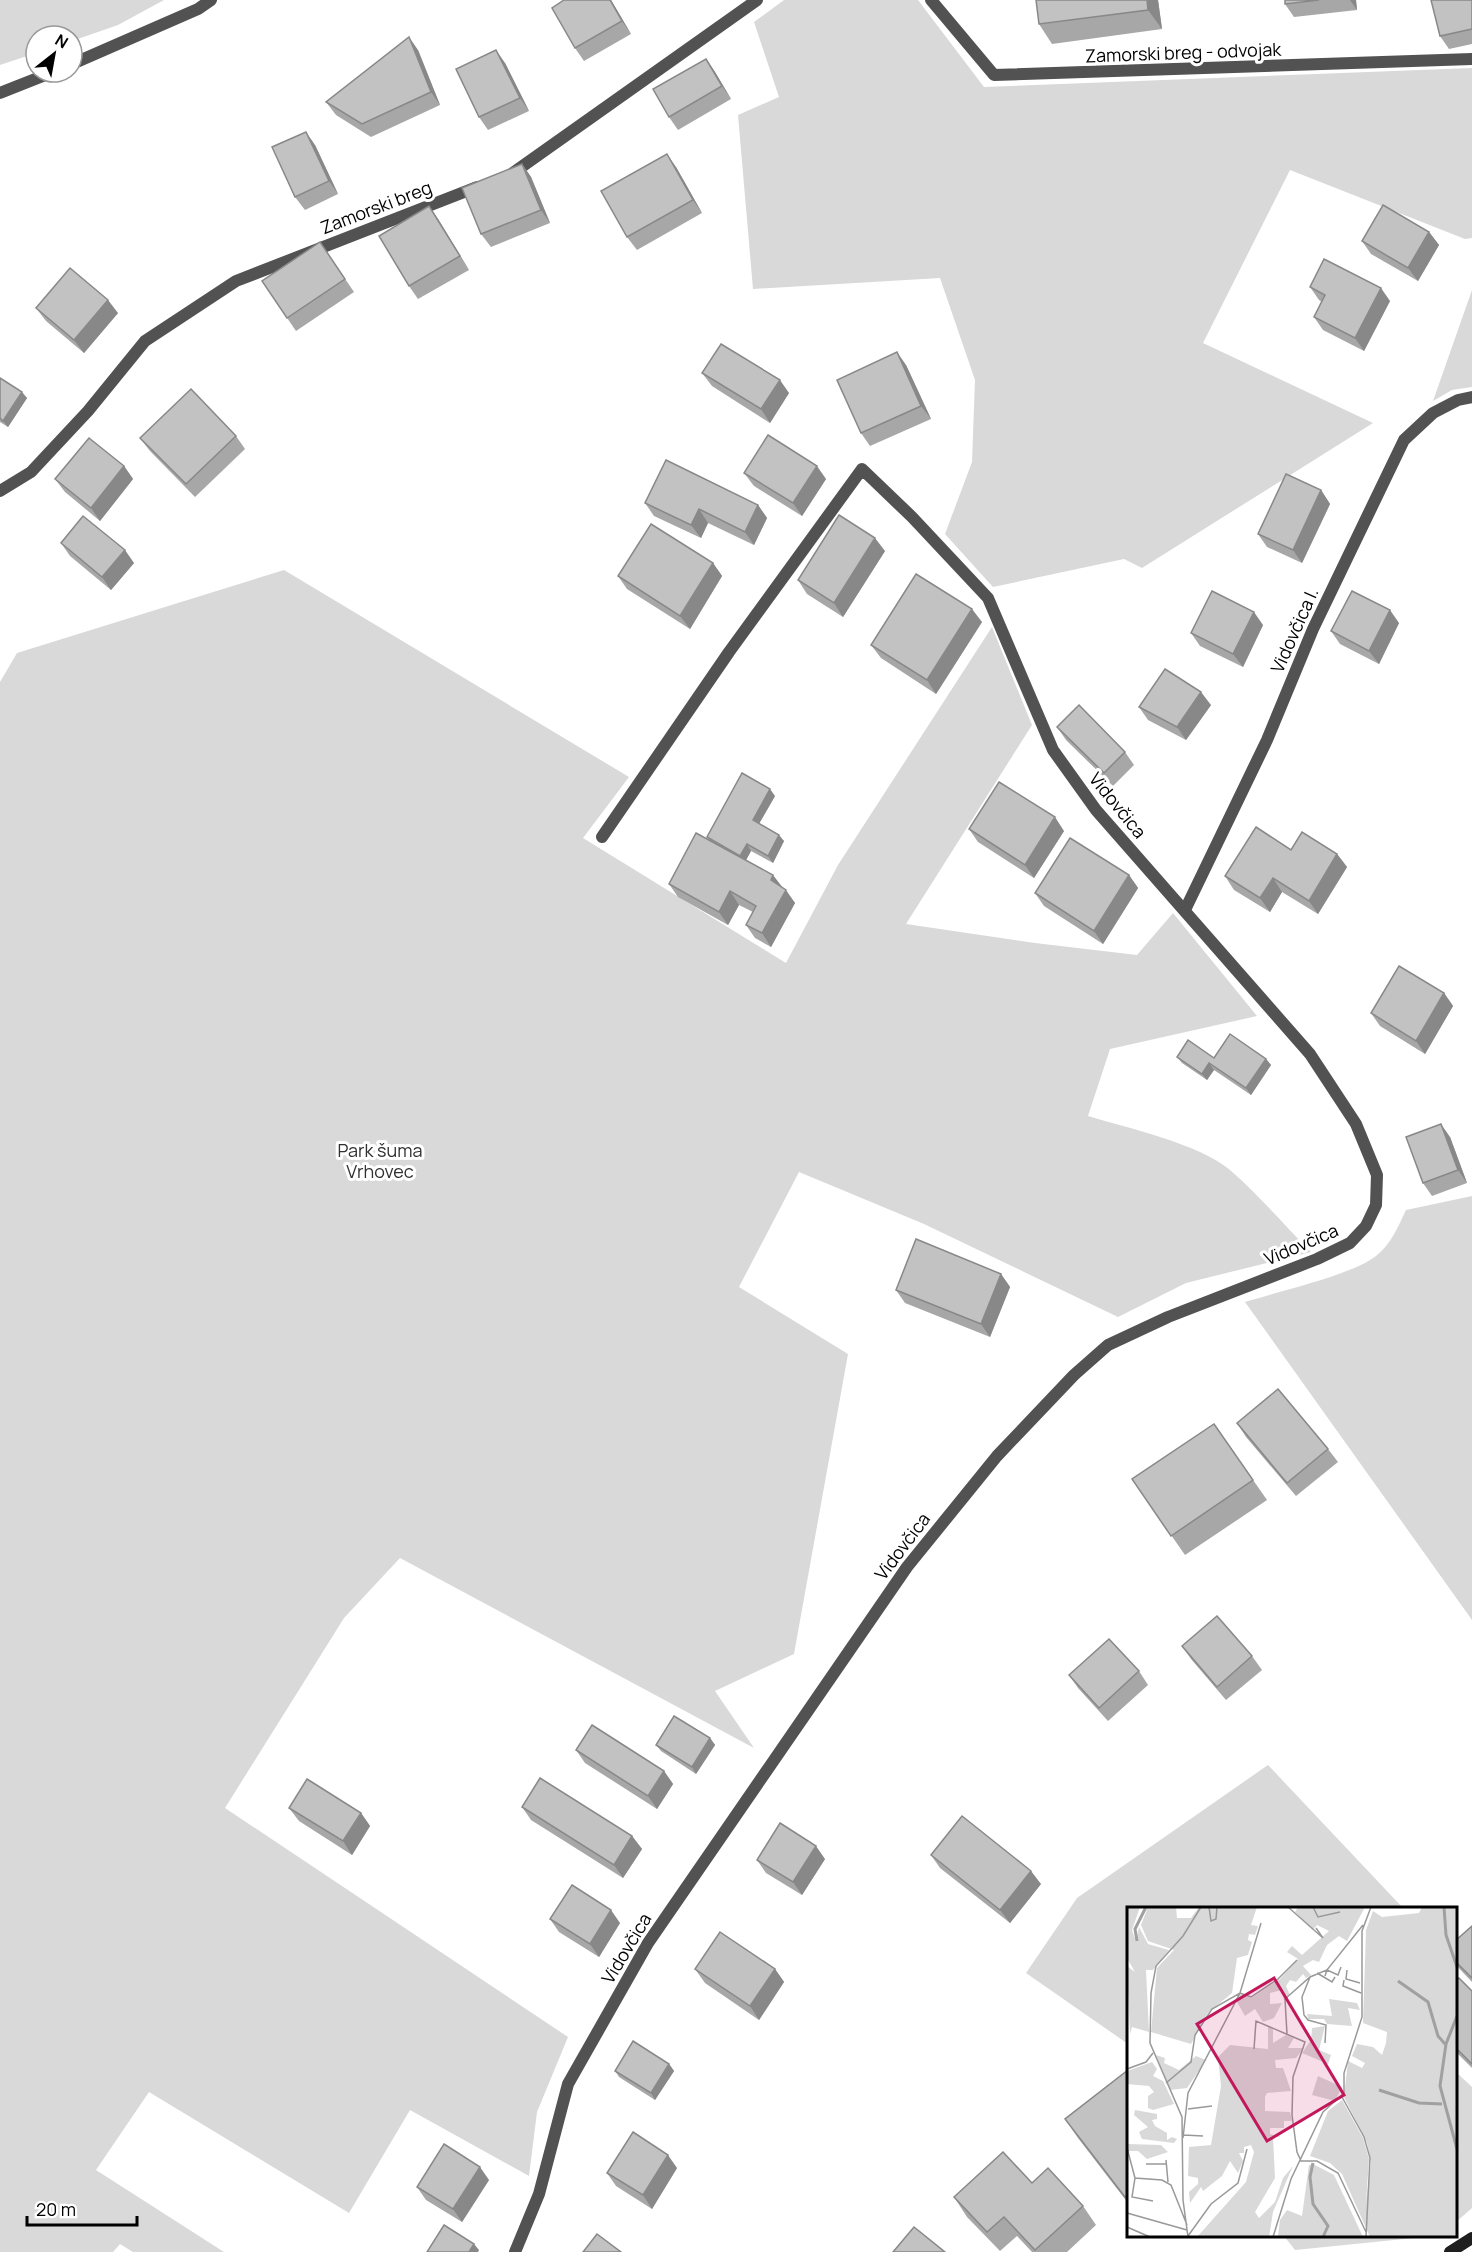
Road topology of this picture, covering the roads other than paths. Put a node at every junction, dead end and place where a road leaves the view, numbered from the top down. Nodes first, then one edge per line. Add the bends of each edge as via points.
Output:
1 (211, 0) edge
2 (757, 0) edge
3 (931, 0) edge
4 (84, 58) edge
5 (1472, 59) edge
6 (24, 83) edge
7 (0, 93) edge
8 (1472, 398) edge
9 (0, 491) edge
10 (602, 837) dead end
11 (1185, 910) junction
12 (1472, 2238) edge
13 (515, 2252) edge
14 (1450, 2252) edge

1 - 4 street
2 - 9 street, Zamorski breg via 515,173 236,281 145,341 31,472
3 - 5 street, Zamorski breg - odvojak via 994,75
6 - 7 street
8 - 11 street, Vidovčica I. via 1458,400 1433,413 1404,440
10 - 11 street, Vidovčica via 862,468 988,598 1053,750 1096,810
11 - 13 street, Vidovčica via 1310,1054 1356,1124 1377,1175 1376,1205 1366,1226 1350,1244 1108,1345 997,1456 906,1567 648,1943 568,2084 539,2194
12 - 14 street

